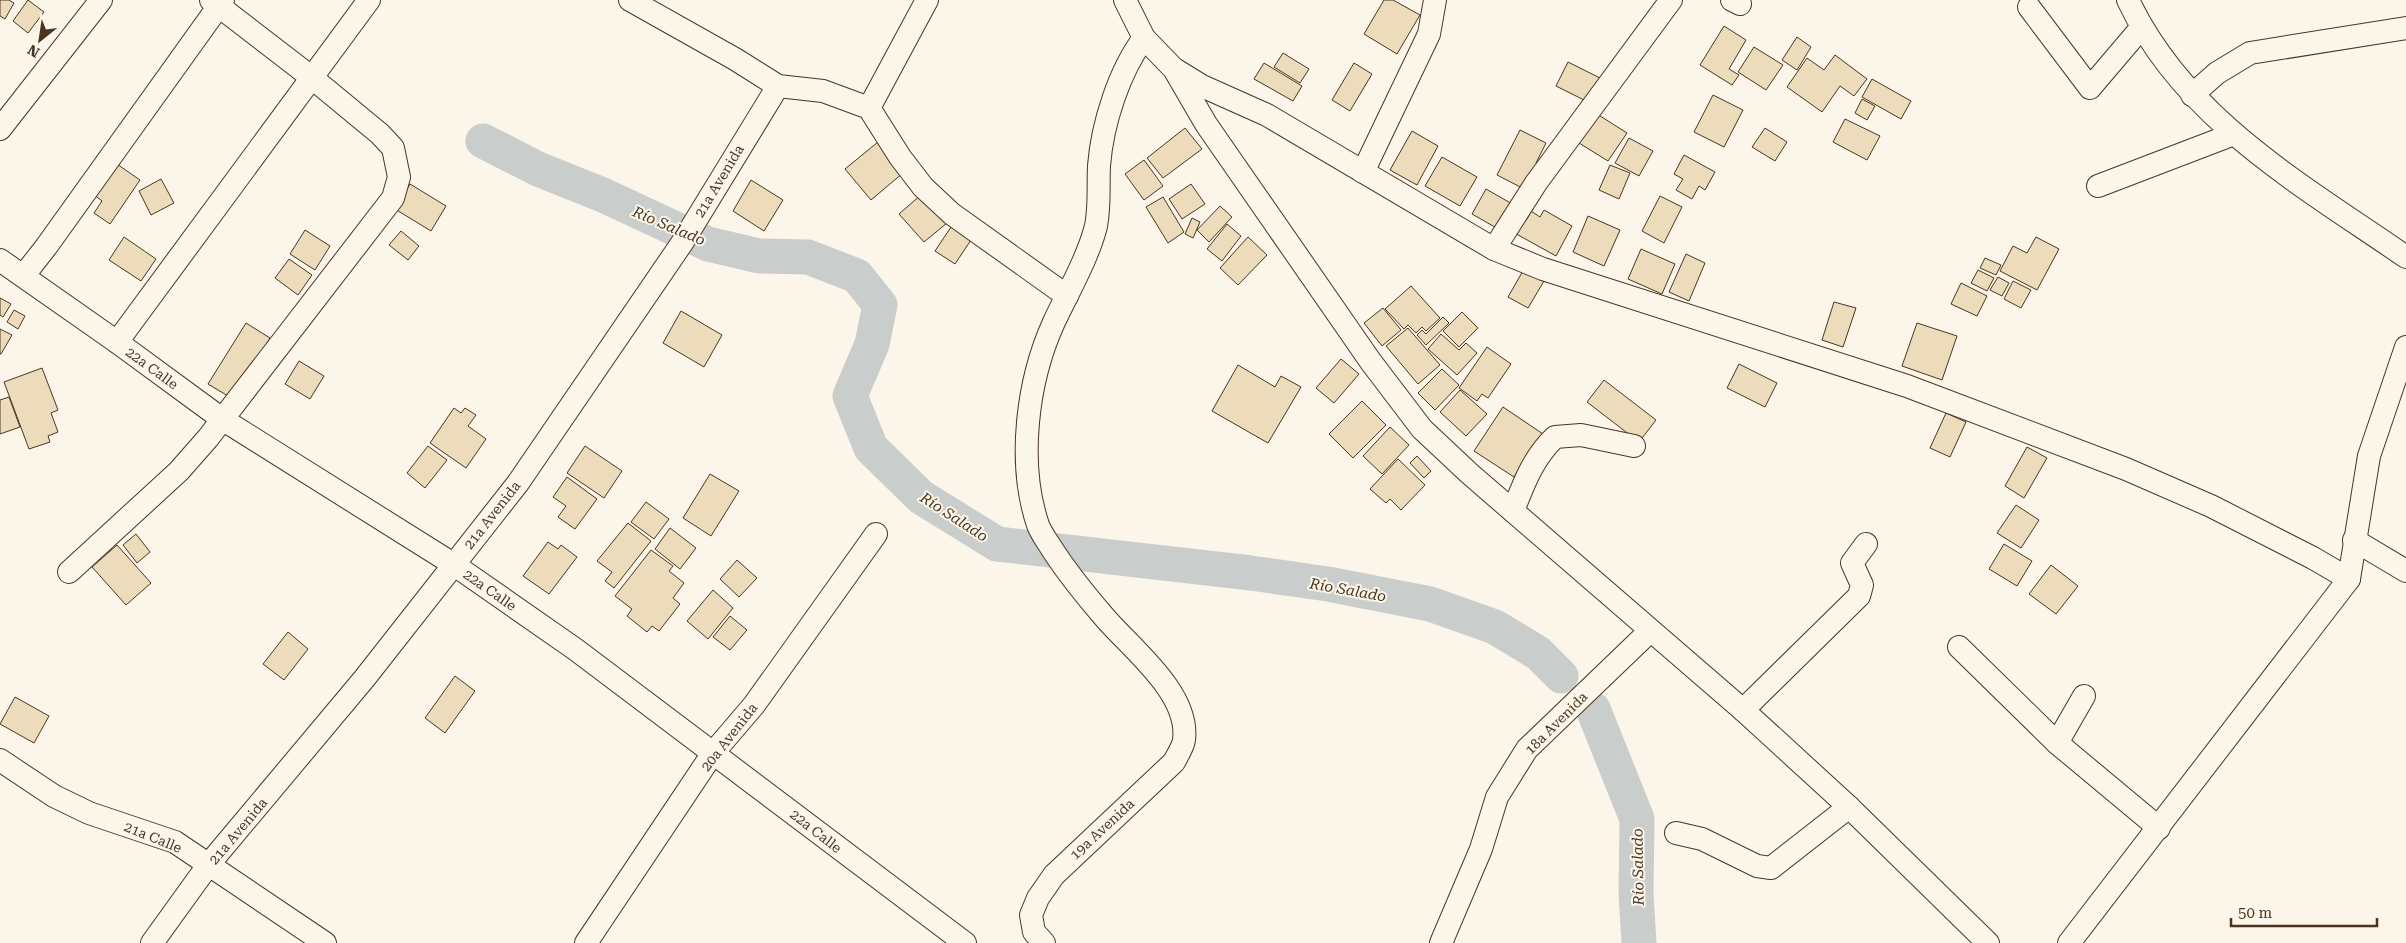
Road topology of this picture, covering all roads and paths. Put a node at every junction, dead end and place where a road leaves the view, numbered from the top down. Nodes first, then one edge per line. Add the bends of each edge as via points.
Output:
1 (101, 0) edge
2 (369, 0) edge
3 (630, 0) edge
4 (927, 0) edge
5 (1125, 0) edge
6 (1435, 0) edge
7 (1671, 0) edge
8 (2128, 0) edge
9 (218, 2) edge
10 (2029, 7) dead end
11 (2141, 28) junction
12 (2406, 28) edge
13 (1144, 38) junction
14 (1174, 69) junction
15 (311, 77) junction
16 (778, 86) junction
17 (1214, 92) junction
18 (2192, 94) junction
19 (869, 108) junction
20 (1201, 115) junction
21 (0, 129) edge
22 (2234, 134) junction
23 (1363, 172) junction
24 (2098, 186) dead end
25 (1494, 249) junction
26 (2406, 257) edge
27 (0, 260) edge
28 (24, 275) junction
29 (1067, 296) junction
30 (117, 342) junction
31 (2406, 347) edge
32 (222, 419) junction
33 (1634, 446) dead end
34 (1513, 511) junction
35 (876, 534) dead end
36 (2354, 540) junction
37 (1866, 544) dead end
38 (453, 564) junction
39 (2406, 571) edge
40 (69, 572) dead end
41 (2349, 579) junction
42 (1650, 630) junction
43 (1959, 647) dead end
44 (2084, 696) dead end
45 (1743, 710) junction
46 (2057, 743) junction
47 (713, 753) junction
48 (0, 760) edge
49 (1849, 807) junction
50 (2159, 828) junction
51 (1676, 833) dead end
52 (209, 864) junction
53 (1986, 942) edge
54 (152, 943) edge
55 (325, 943) edge
56 (586, 943) edge
57 (965, 943) edge
58 (1044, 943) edge
59 (1441, 943) edge
60 (2069, 943) edge

1 - 21 street
2 - 15 street
3 - 16 street
4 - 19 street
5 - 13 street
6 - 23 street via 1429,34
7 - 25 street via 1536,183
8 - 11 street
9 - 15 street
9 - 28 street
10 - 11 street via 2090,88
11 - 18 street
12 - 18 street via 2250,53 2217,73
13 - 14 street
13 - 29 street via 1126,68 1106,123 1099,165 1099,204 1095,227
14 - 17 street
14 - 20 street
15 - 30 street
15 - 32 street via 393,148 399,177 393,198
16 - 19 street via 823,91
16 - 38 street, 21a Avenida via 686,237 518,483
17 - 20 street via 1199,102
17 - 23 street via 1267,115
18 - 22 street
19 - 29 street via 923,187 952,214
20 - 34 street via 1371,362 1422,429
22 - 24 street
22 - 26 street via 2300,185
23 - 25 street
25 - 41 street via 1552,272 1907,386 2126,469 2211,506
27 - 28 street, 22a Calle
28 - 30 street, 22a Calle
29 - 58 street, 19a Avenida via 1034,378 1027,444 1027,487 1038,527 1064,567 1169,690 1182,717 1184,741 1174,762 1054,875 1038,898 1031,915 1034,932
30 - 32 street, 22a Calle
31 - 36 street via 2370,456
32 - 38 street, 22a Calle
32 - 40 street via 179,472
33 - 34 street via 1581,435 1555,437 1540,451
34 - 42 street
35 - 47 street, 20a Avenida via 754,705
36 - 39 street
36 - 41 street
37 - 45 street via 1852,563 1862,585 1859,596
38 - 47 street, 22a Calle via 575,649
38 - 52 street, 21a Avenida via 364,679
41 - 50 street
42 - 45 street
42 - 59 street, 18a Avenida via 1527,749 1497,797 1481,849
43 - 46 street
44 - 46 street
45 - 49 street
46 - 50 street
47 - 56 street, 20a Avenida
47 - 57 street, 22a Calle
48 - 52 street, 21a Calle via 54,796 89,812 175,842
49 - 51 street via 1771,868 1757,866 1702,839
49 - 53 street
50 - 60 street
52 - 54 street, 21a Avenida
52 - 55 street, 21a Calle

